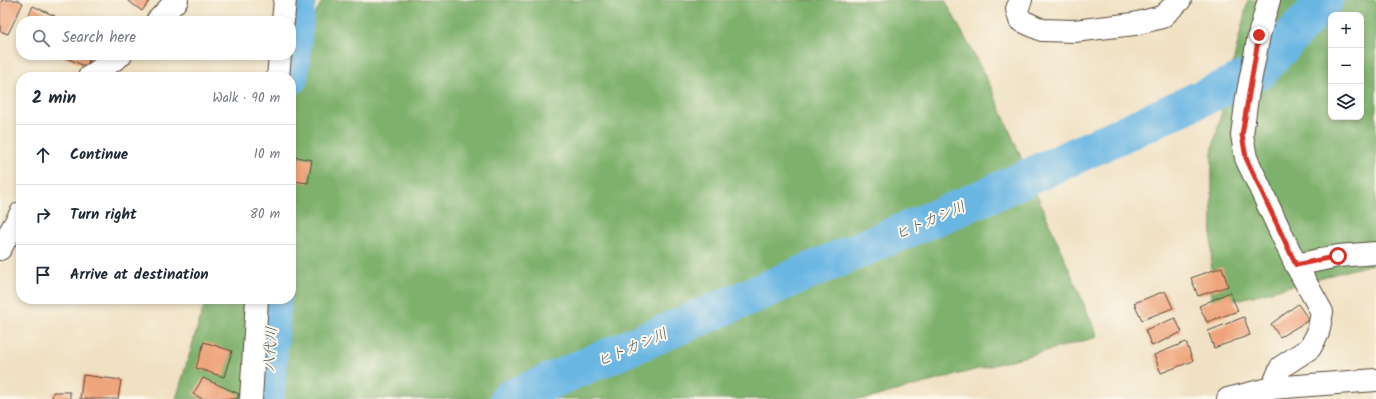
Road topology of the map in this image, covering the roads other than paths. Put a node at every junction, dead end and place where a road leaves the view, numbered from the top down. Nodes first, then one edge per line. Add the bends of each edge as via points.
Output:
1 (177, 0) edge
2 (285, 0) edge
3 (1021, 0) edge
4 (1180, 0) edge
5 (1269, 0) edge
6 (162, 16) edge
7 (283, 16) edge
8 (114, 60) edge
9 (280, 60) edge
10 (96, 72) edge
11 (278, 72) edge
12 (16, 222) edge
13 (0, 249) edge
14 (1376, 253) edge
15 (1296, 265) junction
16 (257, 304) edge
17 (1376, 380) edge
18 (1272, 388) junction
19 (251, 399) edge
20 (1228, 399) edge

1 - 6 main road
2 - 7 main road
3 - 4 main road via 1017,9 1020,20 1042,30 1074,31 1134,24 1162,17
5 - 15 main road via 1259,35 1242,135 1246,158
8 - 10 main road
9 - 11 main road
12 - 13 main road
14 - 15 main road via 1338,256
15 - 18 main road via 1322,312 1318,333 1310,348 1281,367
16 - 19 main road
17 - 18 main road
18 - 20 main road

